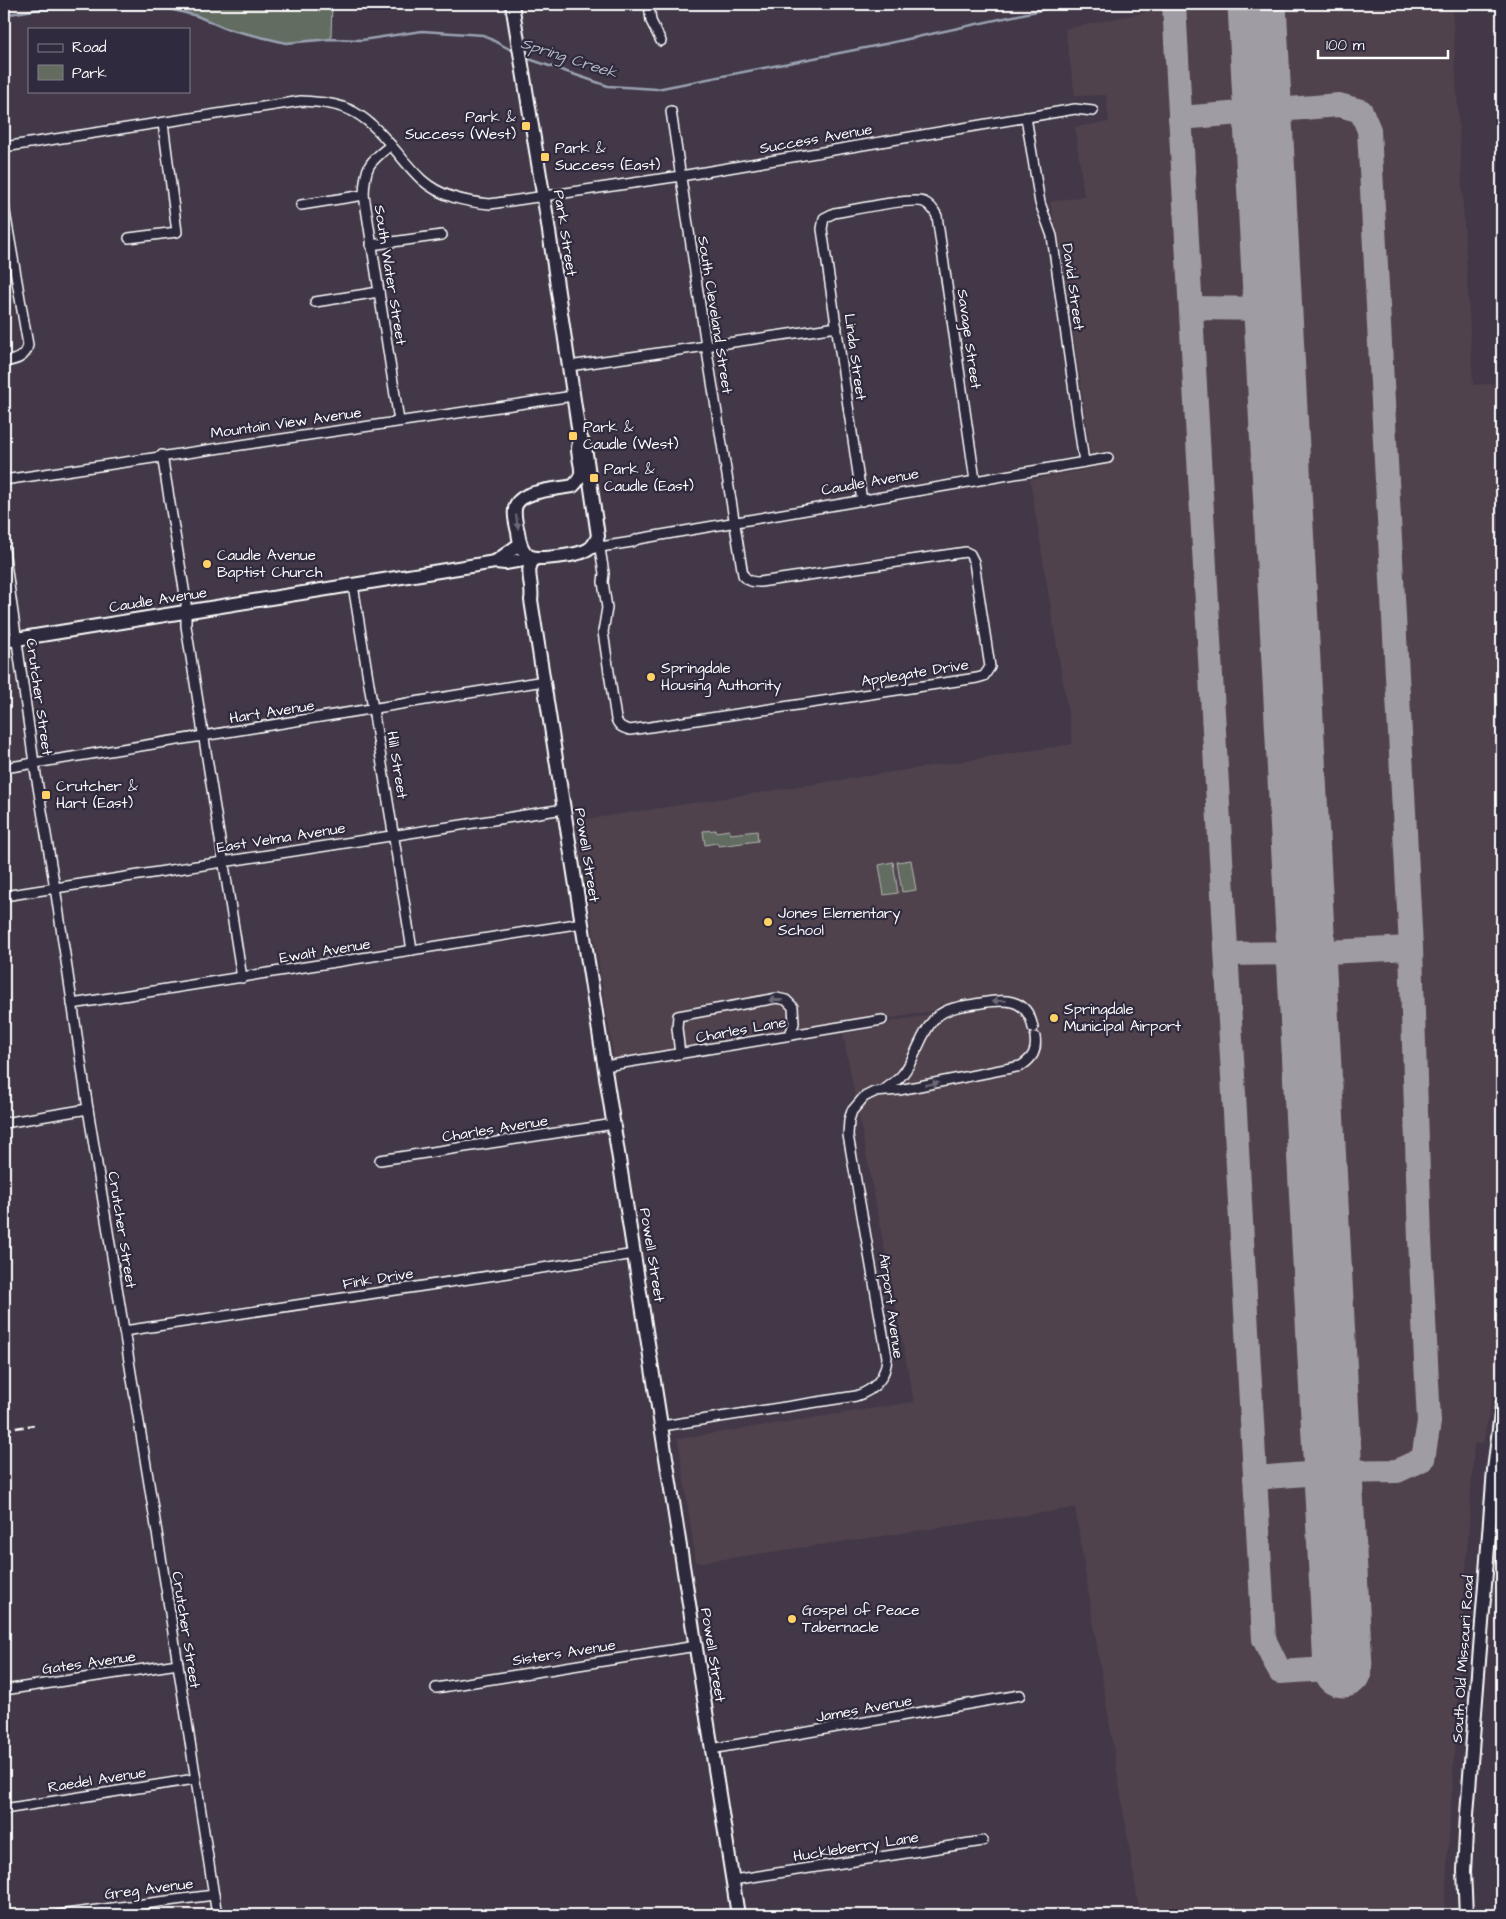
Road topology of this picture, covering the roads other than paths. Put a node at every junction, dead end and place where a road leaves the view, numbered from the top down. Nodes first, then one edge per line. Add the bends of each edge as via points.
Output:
1 (512, 4) edge
2 (649, 4) edge
3 (661, 41) dead end
4 (671, 111) dead end
5 (1093, 111) dead end
6 (1026, 117) junction
7 (163, 123) junction
8 (391, 145) junction
9 (4, 147) edge
10 (681, 176) junction
11 (364, 195) junction
12 (543, 196) junction
13 (300, 205) dead end
14 (4, 206) edge
15 (824, 218) joint
16 (442, 234) dead end
17 (129, 238) dead end
18 (371, 245) junction
19 (379, 292) junction
20 (314, 302) dead end
21 (837, 327) junction
22 (706, 345) junction
23 (4, 362) edge
24 (569, 366) junction
25 (573, 396) junction
26 (399, 421) junction
27 (580, 437) junction
28 (162, 455) junction
29 (1108, 458) dead end
30 (1084, 462) junction
31 (4, 480) edge
32 (975, 480) junction
33 (573, 486) junction
34 (592, 496) junction
35 (862, 501) junction
36 (734, 523) junction
37 (520, 544) junction
38 (596, 544) junction
39 (4, 549) edge
40 (528, 559) junction
41 (496, 562) junction
42 (353, 585) junction
43 (186, 612) junction
44 (17, 639) junction
45 (4, 641) edge
46 (544, 681) junction
47 (374, 709) junction
48 (204, 737) junction
49 (34, 763) junction
50 (4, 768) edge
51 (564, 809) junction
52 (394, 835) junction
53 (223, 861) junction
54 (55, 888) junction
55 (4, 896) edge
56 (582, 923) junction
57 (412, 950) junction
58 (242, 978) junction
59 (72, 1004) junction
60 (882, 1020) dead end
61 (790, 1035) junction
62 (680, 1054) junction
63 (605, 1066) junction
64 (884, 1090) junction
65 (88, 1110) junction
66 (4, 1123) edge
67 (614, 1124) junction
68 (380, 1160) dead end
69 (635, 1254) junction
70 (124, 1331) junction
71 (1502, 1405) edge
72 (662, 1426) junction
73 (696, 1646) junction
74 (178, 1664) junction
75 (436, 1688) dead end
76 (4, 1690) edge
77 (1020, 1695) dead end
78 (712, 1749) junction
79 (195, 1779) junction
80 (4, 1809) edge
81 (983, 1840) dead end
82 (733, 1880) junction
83 (214, 1895) junction
84 (58, 1915) edge
85 (217, 1915) edge
86 (738, 1915) edge
87 (1466, 1915) edge

1 - 12 street, Park Street
2 - 3 street via 651,21
4 - 10 street, South Cleveland Street
5 - 6 street, Success Avenue via 1075,108
6 - 10 street, Success Avenue
6 - 30 street, David Street via 1040,203 1052,236
7 - 8 street, Success Avenue via 301,101 329,103 354,112
7 - 9 street, Success Avenue
7 - 17 street via 177,232
8 - 11 street, South Water Street via 370,164 365,174
8 - 12 street, Success Avenue via 423,181 444,194 467,202 490,204
10 - 12 street, Success Avenue
10 - 22 street, South Cleveland Street
11 - 13 street
11 - 18 street, South Water Street
12 - 24 street, Park Street
14 - 23 street via 28,345 25,355
15 - 21 street, Linda Street via 822,229
15 - 32 street, Savage Street via 834,213 914,200 929,204 937,216
16 - 18 street
18 - 19 street, South Water Street
19 - 20 street
19 - 26 street, South Water Street
21 - 22 street
21 - 35 street, Linda Street
22 - 24 street
22 - 36 street, South Cleveland Street
24 - 25 street, Park Street
25 - 26 street, Mountain View Avenue
25 - 27 street, Park Street
26 - 28 street, Mountain View Avenue
27 - 33 street, Park Street via 578,449 582,472
27 - 34 street, Park Street via 585,447
28 - 31 street, Mountain View Avenue
28 - 43 street
29 - 30 street, Caudle Avenue
30 - 32 street, Caudle Avenue
32 - 35 street, Caudle Avenue
33 - 34 street via 587,490
33 -> 37 street via 520,499 515,506
34 - 38 street, Park Street
35 - 36 street, Caudle Avenue
36 - 38 street, Caudle Avenue via 638,539 631,536
36 - 38 street, Applegate Drive via 744,574 753,582 961,552 970,554 990,661 988,671 978,678 630,730 618,725 616,719 603,632 607,608
37 - 40 street, Powell Street
37 - 41 street, Caudle Avenue
38 - 40 street via 560,555
39 - 44 street, Crutcher Street
40 - 41 street, Caudle Avenue
40 - 46 street, Powell Street via 527,593 531,600
41 - 42 street, Caudle Avenue
42 - 43 street, Caudle Avenue
42 - 47 street, Hill Street
43 - 44 street, Caudle Avenue
43 - 48 street
44 - 45 street, Caudle Avenue
44 - 49 street, Crutcher Street
46 - 47 street, Hart Avenue
46 - 51 street, Powell Street
47 - 48 street, Hart Avenue
47 - 52 street, Hill Street
48 - 49 street, Hart Avenue
48 - 53 street
49 - 50 street, Hart Avenue
49 - 54 street, Crutcher Street
51 - 52 street, East Velma Avenue
51 - 56 street, Powell Street
52 - 53 street, East Velma Avenue
52 - 57 street, Hill Street
53 - 54 street, East Velma Avenue
53 - 58 street
54 - 55 street, East Velma Avenue
54 - 59 street, Crutcher Street
56 - 57 street, Ewalt Avenue
56 - 63 street, Powell Street
57 - 58 street, Ewalt Avenue
58 - 59 street, Ewalt Avenue
59 - 65 street, Crutcher Street
60 - 61 street, Charles Lane
61 - 62 street, Charles Lane
61 -> 62 street via 794,1023 793,1007 778,998 678,1016
62 - 63 street, Charles Lane
63 - 67 street, Powell Street
64 -> 64 street, Airport Avenue via 899,1090 1021,1066 1034,1055 1036,1047 1031,1017 1021,1006 1002,1000 951,1009 936,1018 903,1074
64 - 72 street, Airport Avenue via 874,1092 857,1103 848,1127 886,1349 886,1365 881,1379 870,1390 856,1396
65 - 66 street
65 - 70 street, Crutcher Street
67 - 68 street, Charles Avenue
67 - 69 street, Powell Street
69 - 70 street, Fink Drive
69 - 72 street, Powell Street
70 - 74 street, Crutcher Street
71 - 87 street, South Old Missouri Road via 1467,1814
72 - 73 street, Powell Street
73 - 75 street, Sisters Avenue
73 - 78 street, Powell Street
74 - 76 street, Gates Avenue
74 - 79 street, Crutcher Street
77 - 78 street, James Avenue
78 - 82 street, Powell Street
79 - 80 street, Raedel Avenue
79 - 83 street, Crutcher Street
81 - 82 street, Huckleberry Lane
82 - 86 street, Powell Street
83 - 84 street, Greg Avenue
83 - 85 street, Crutcher Street

